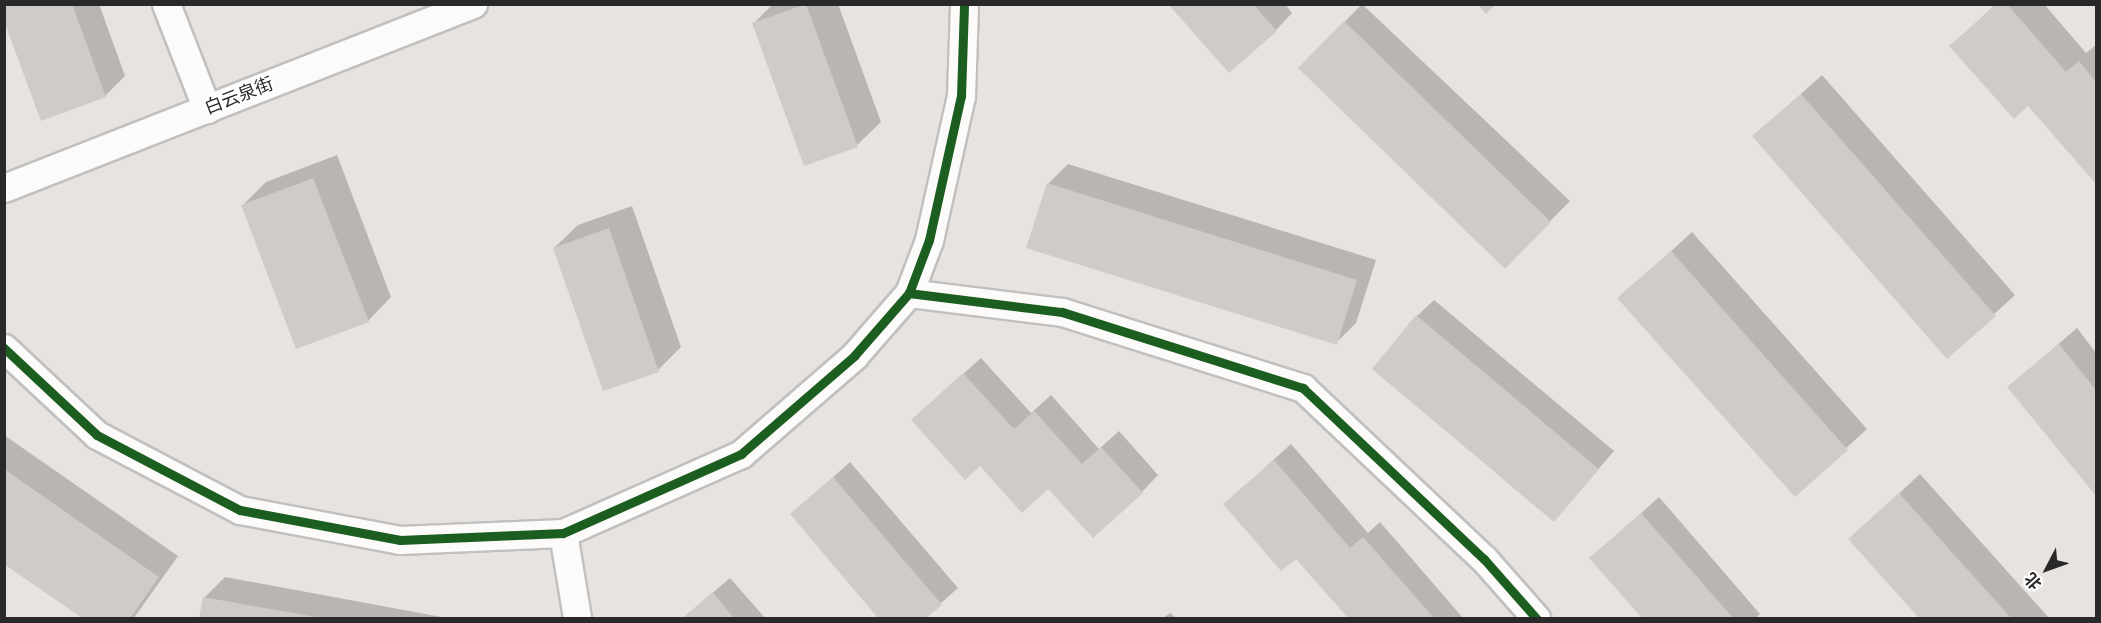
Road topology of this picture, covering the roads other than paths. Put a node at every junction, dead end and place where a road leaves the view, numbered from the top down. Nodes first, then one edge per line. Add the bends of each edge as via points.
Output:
1 (166, 4) edge
2 (472, 4) edge
3 (964, 4) edge
4 (207, 109) junction
5 (4, 188) edge
6 (909, 293) junction
7 (4, 348) edge
8 (563, 533) junction
9 (577, 618) edge
10 (1536, 618) edge

1 - 4 street
2 - 4 street, 白云泉街
3 - 6 street via 961,96 929,240
4 - 5 street, 白云泉街
6 - 8 street via 854,356 741,454
6 - 10 street via 1062,312 1303,388 1484,559
7 - 8 street via 97,435 240,510 400,540
8 - 9 street

